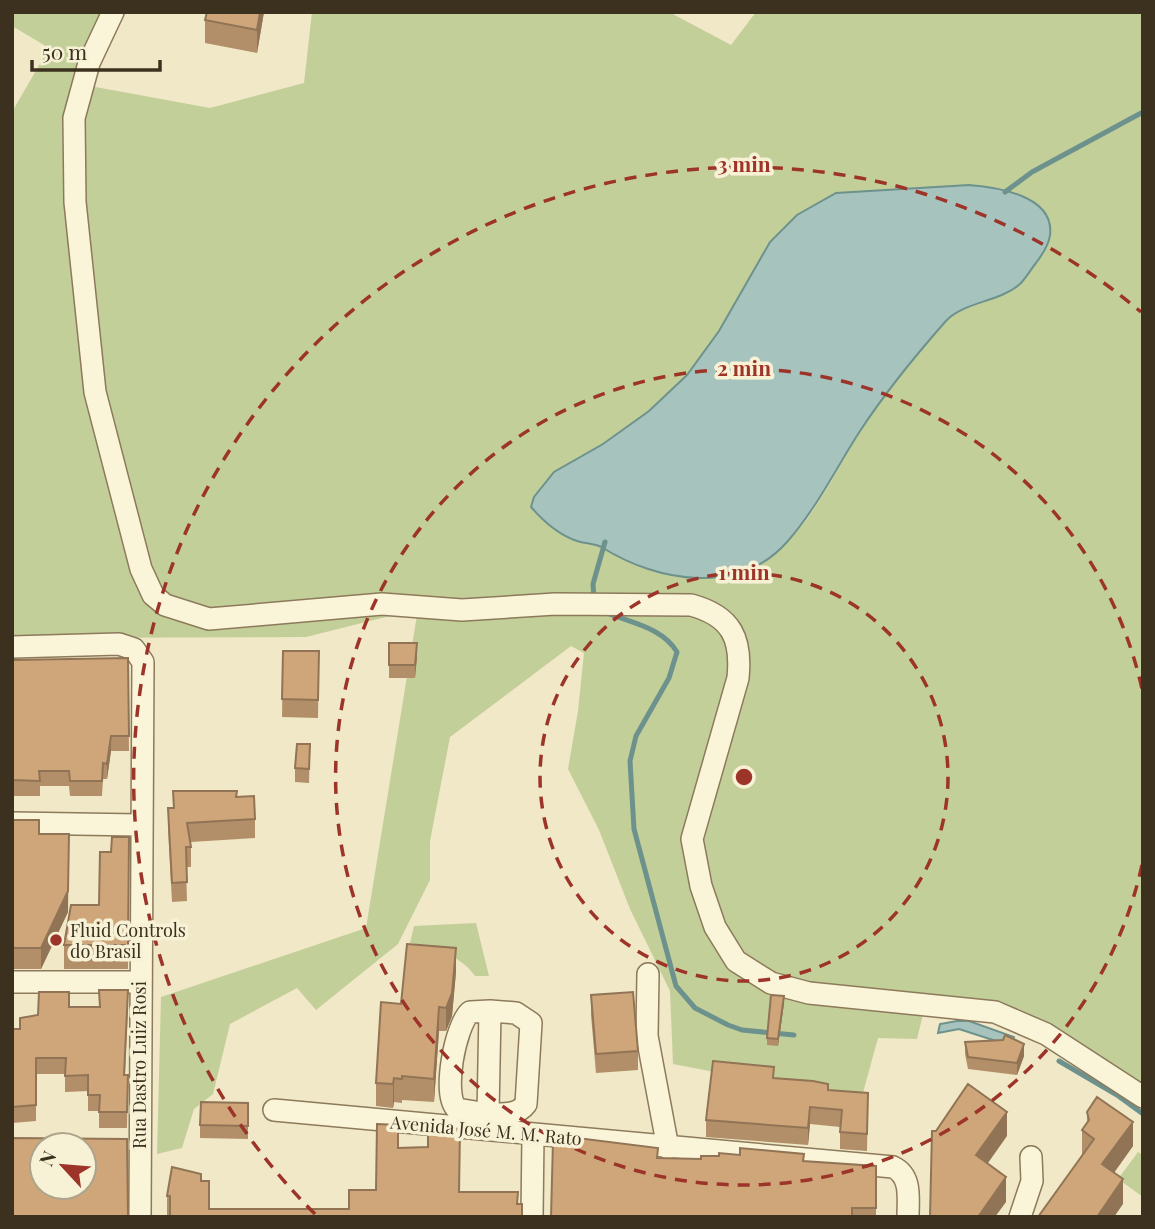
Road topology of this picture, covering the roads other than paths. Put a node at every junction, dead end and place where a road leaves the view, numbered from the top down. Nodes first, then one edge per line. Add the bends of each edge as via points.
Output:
1 (113, 12) edge
2 (12, 647) edge
3 (12, 823) edge
4 (140, 825) junction
5 (648, 974) dead end
6 (12, 982) edge
7 (140, 982) junction
8 (490, 1011) junction
9 (1143, 1097) edge
10 (274, 1110) dead end
11 (488, 1122) junction
12 (533, 1135) junction
13 (114, 1145) edge
14 (139, 1146) junction
15 (668, 1148) junction
16 (1031, 1157) dead end
17 (140, 1217) edge
18 (532, 1217) edge
19 (908, 1217) edge
20 (1020, 1217) edge

1 - 9 street via 89,63 74,118 75,202 95,392 141,569 153,595 178,612 209,619 382,604 462,610 555,604 691,605 706,609 729,627 741,650 738,678 692,839 715,927 736,961 771,983 809,993 995,1012 1046,1034
2 - 4 street, Rua Dastro Luiz Rosi via 119,644 134,649 143,662
3 - 4 street
4 - 7 street, Rua Dastro Luiz Rosi
5 - 15 street via 647,1036
6 - 7 street
7 - 14 street, Rua Dastro Luiz Rosi
8 - 11 street
8 - 11 street via 470,1012 458,1026 449,1094 457,1110
8 - 11 street via 516,1013 531,1023 526,1104 521,1111
10 - 11 street, Avenida José M. M. Rato
11 - 12 street, Avenida José M. M. Rato
12 - 15 street, Avenida José M. M. Rato
12 - 18 street
13 - 14 street
14 - 17 street, Rua Dastro Luiz Rosi
15 - 19 street, Avenida José M. M. Rato via 893,1167 906,1180
16 - 20 street via 1032,1181

